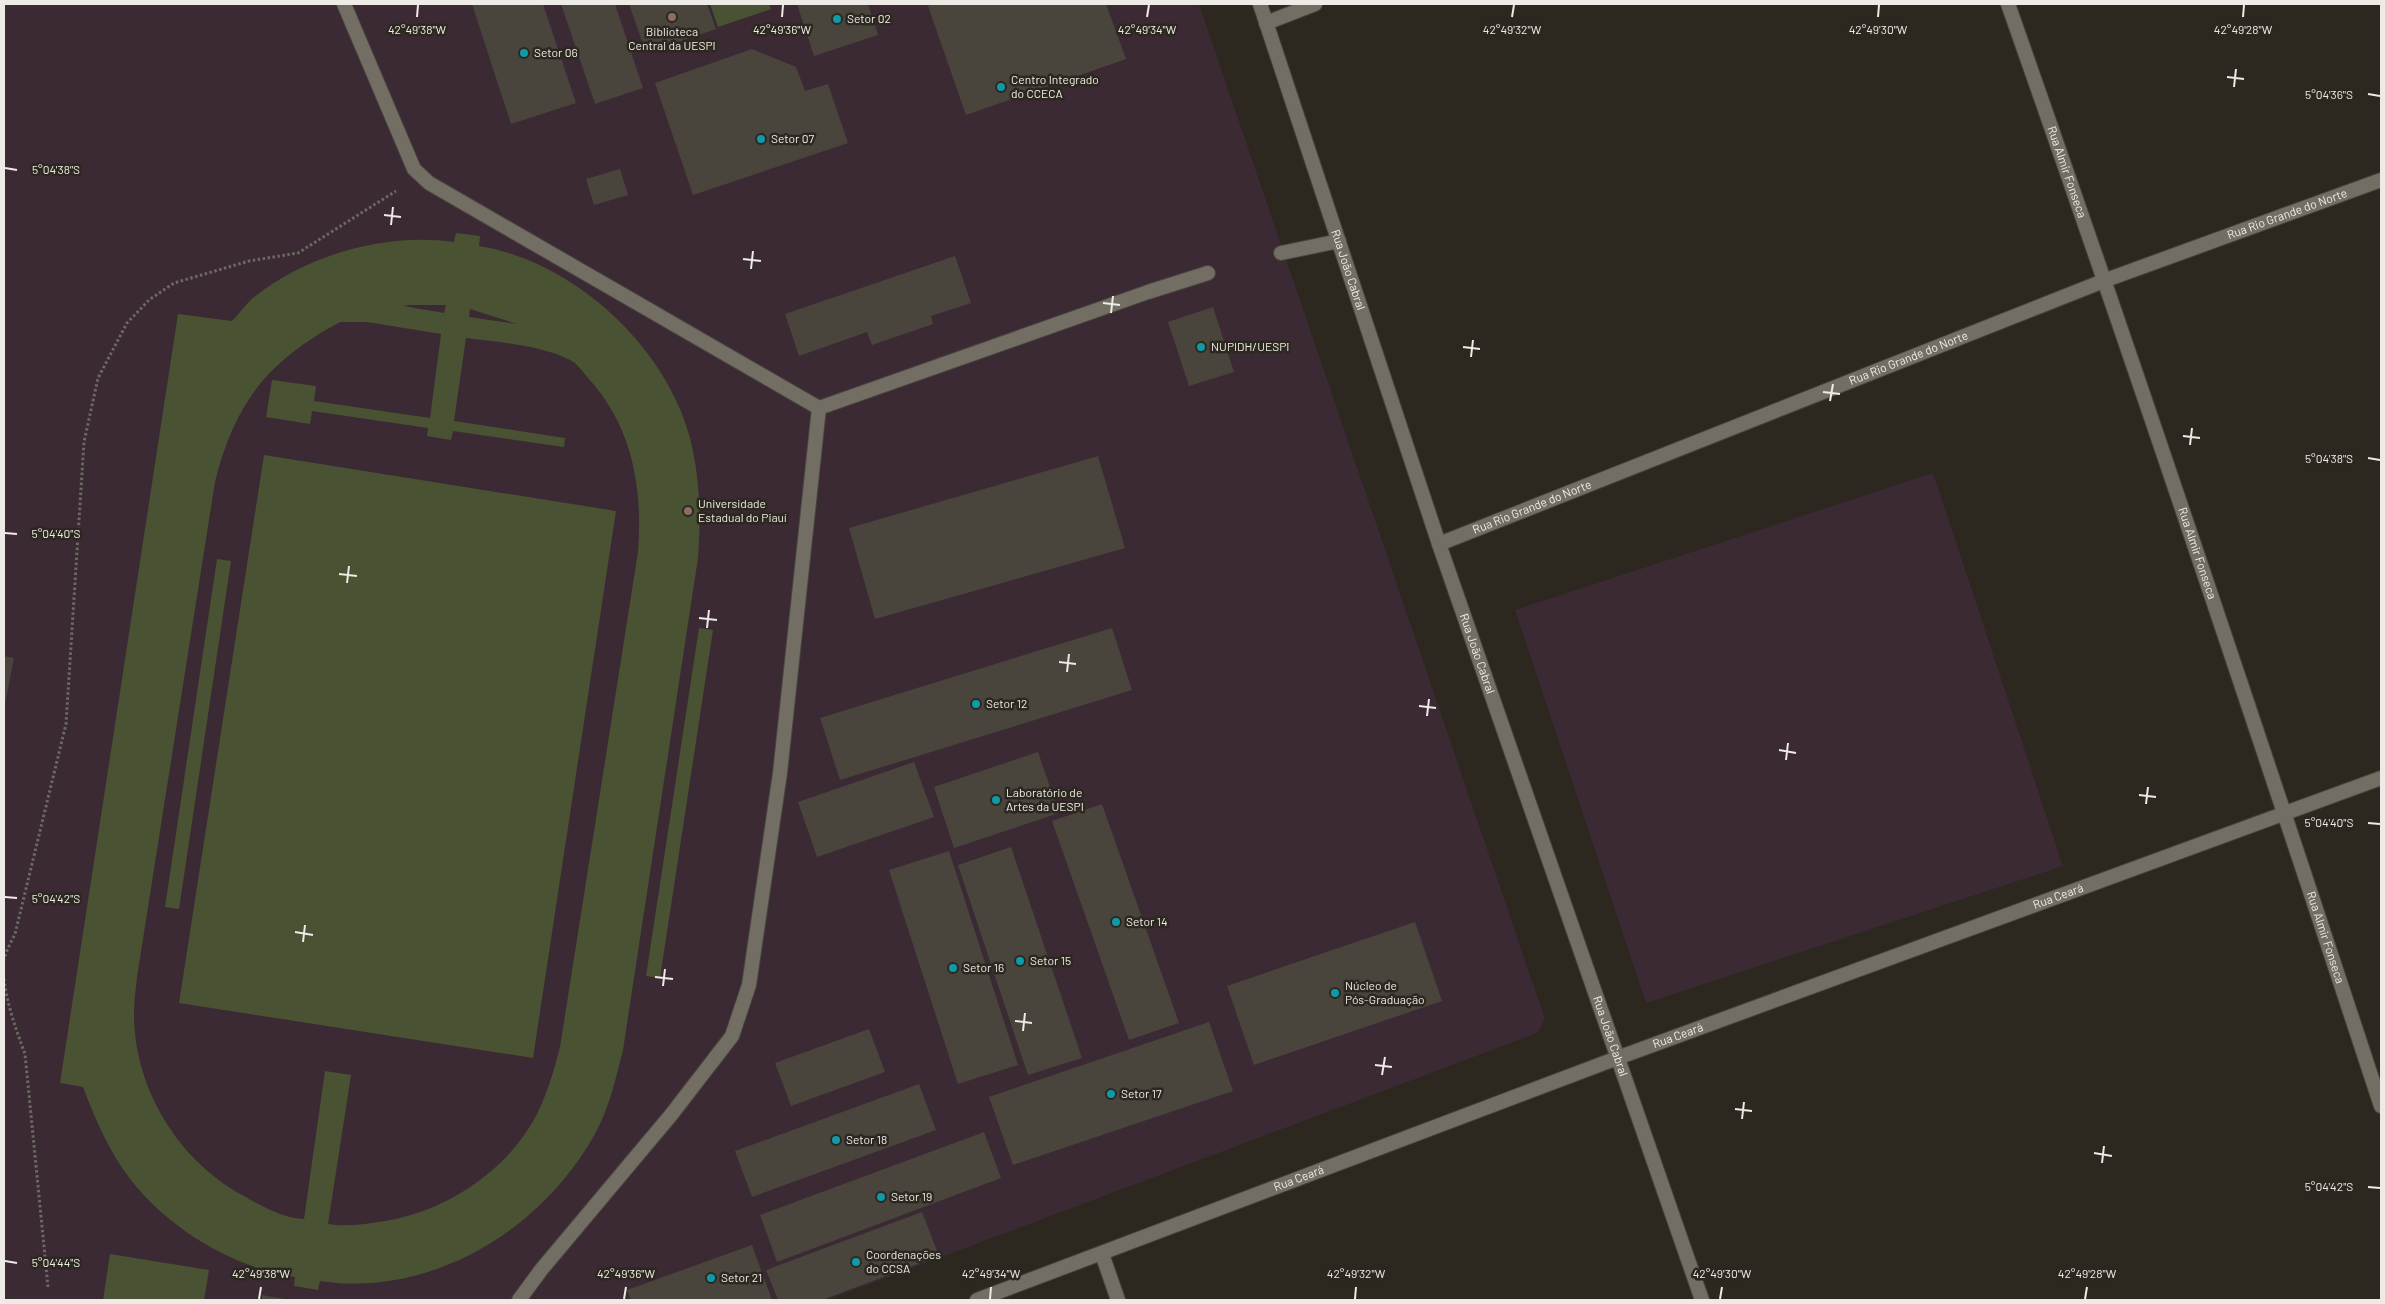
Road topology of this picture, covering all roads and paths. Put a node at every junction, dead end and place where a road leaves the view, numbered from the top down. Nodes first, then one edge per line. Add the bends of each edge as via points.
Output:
1 (344, 4) edge
2 (1260, 4) edge
3 (1315, 4) edge
4 (2008, 4) edge
5 (1266, 23) junction
6 (2381, 180) edge
7 (429, 183) junction
8 (1338, 242) junction
9 (1280, 253) dead end
10 (1208, 273) dead end
11 (2106, 280) junction
12 (819, 408) junction
13 (1440, 544) junction
14 (2381, 778) edge
15 (2285, 812) junction
16 (1620, 1058) junction
17 (2381, 1106) edge
18 (1102, 1254) junction
19 (48, 1287) dead end
20 (519, 1300) edge
21 (977, 1300) edge
22 (1118, 1300) edge
23 (1702, 1300) edge

1 - 7 street via 414,169
2 - 5 street, Rua João Cabral
3 - 5 street
4 - 11 street, Rua Almir Fonseca
5 - 8 street, Rua João Cabral
6 - 11 street, Rua Rio Grande do Norte
7 - 12 street
7 - 19 path via 399,190 298,253 250,260 174,283 149,300 127,324 98,378 84,442 66,724 15,934 4,960 4,984 25,1054
8 - 9 street
8 - 13 street, Rua João Cabral
10 - 12 street
11 - 13 street, Rua Rio Grande do Norte
11 - 15 street, Rua Almir Fonseca
12 - 20 street via 780,774 749,985 732,1036
13 - 16 street, Rua João Cabral
14 - 15 street, Rua Ceará
15 - 16 street, Rua Ceará
15 - 17 street, Rua Almir Fonseca
16 - 18 street, Rua Ceará
16 - 23 street, Rua João Cabral
18 - 21 street, Rua Ceará
18 - 22 street

